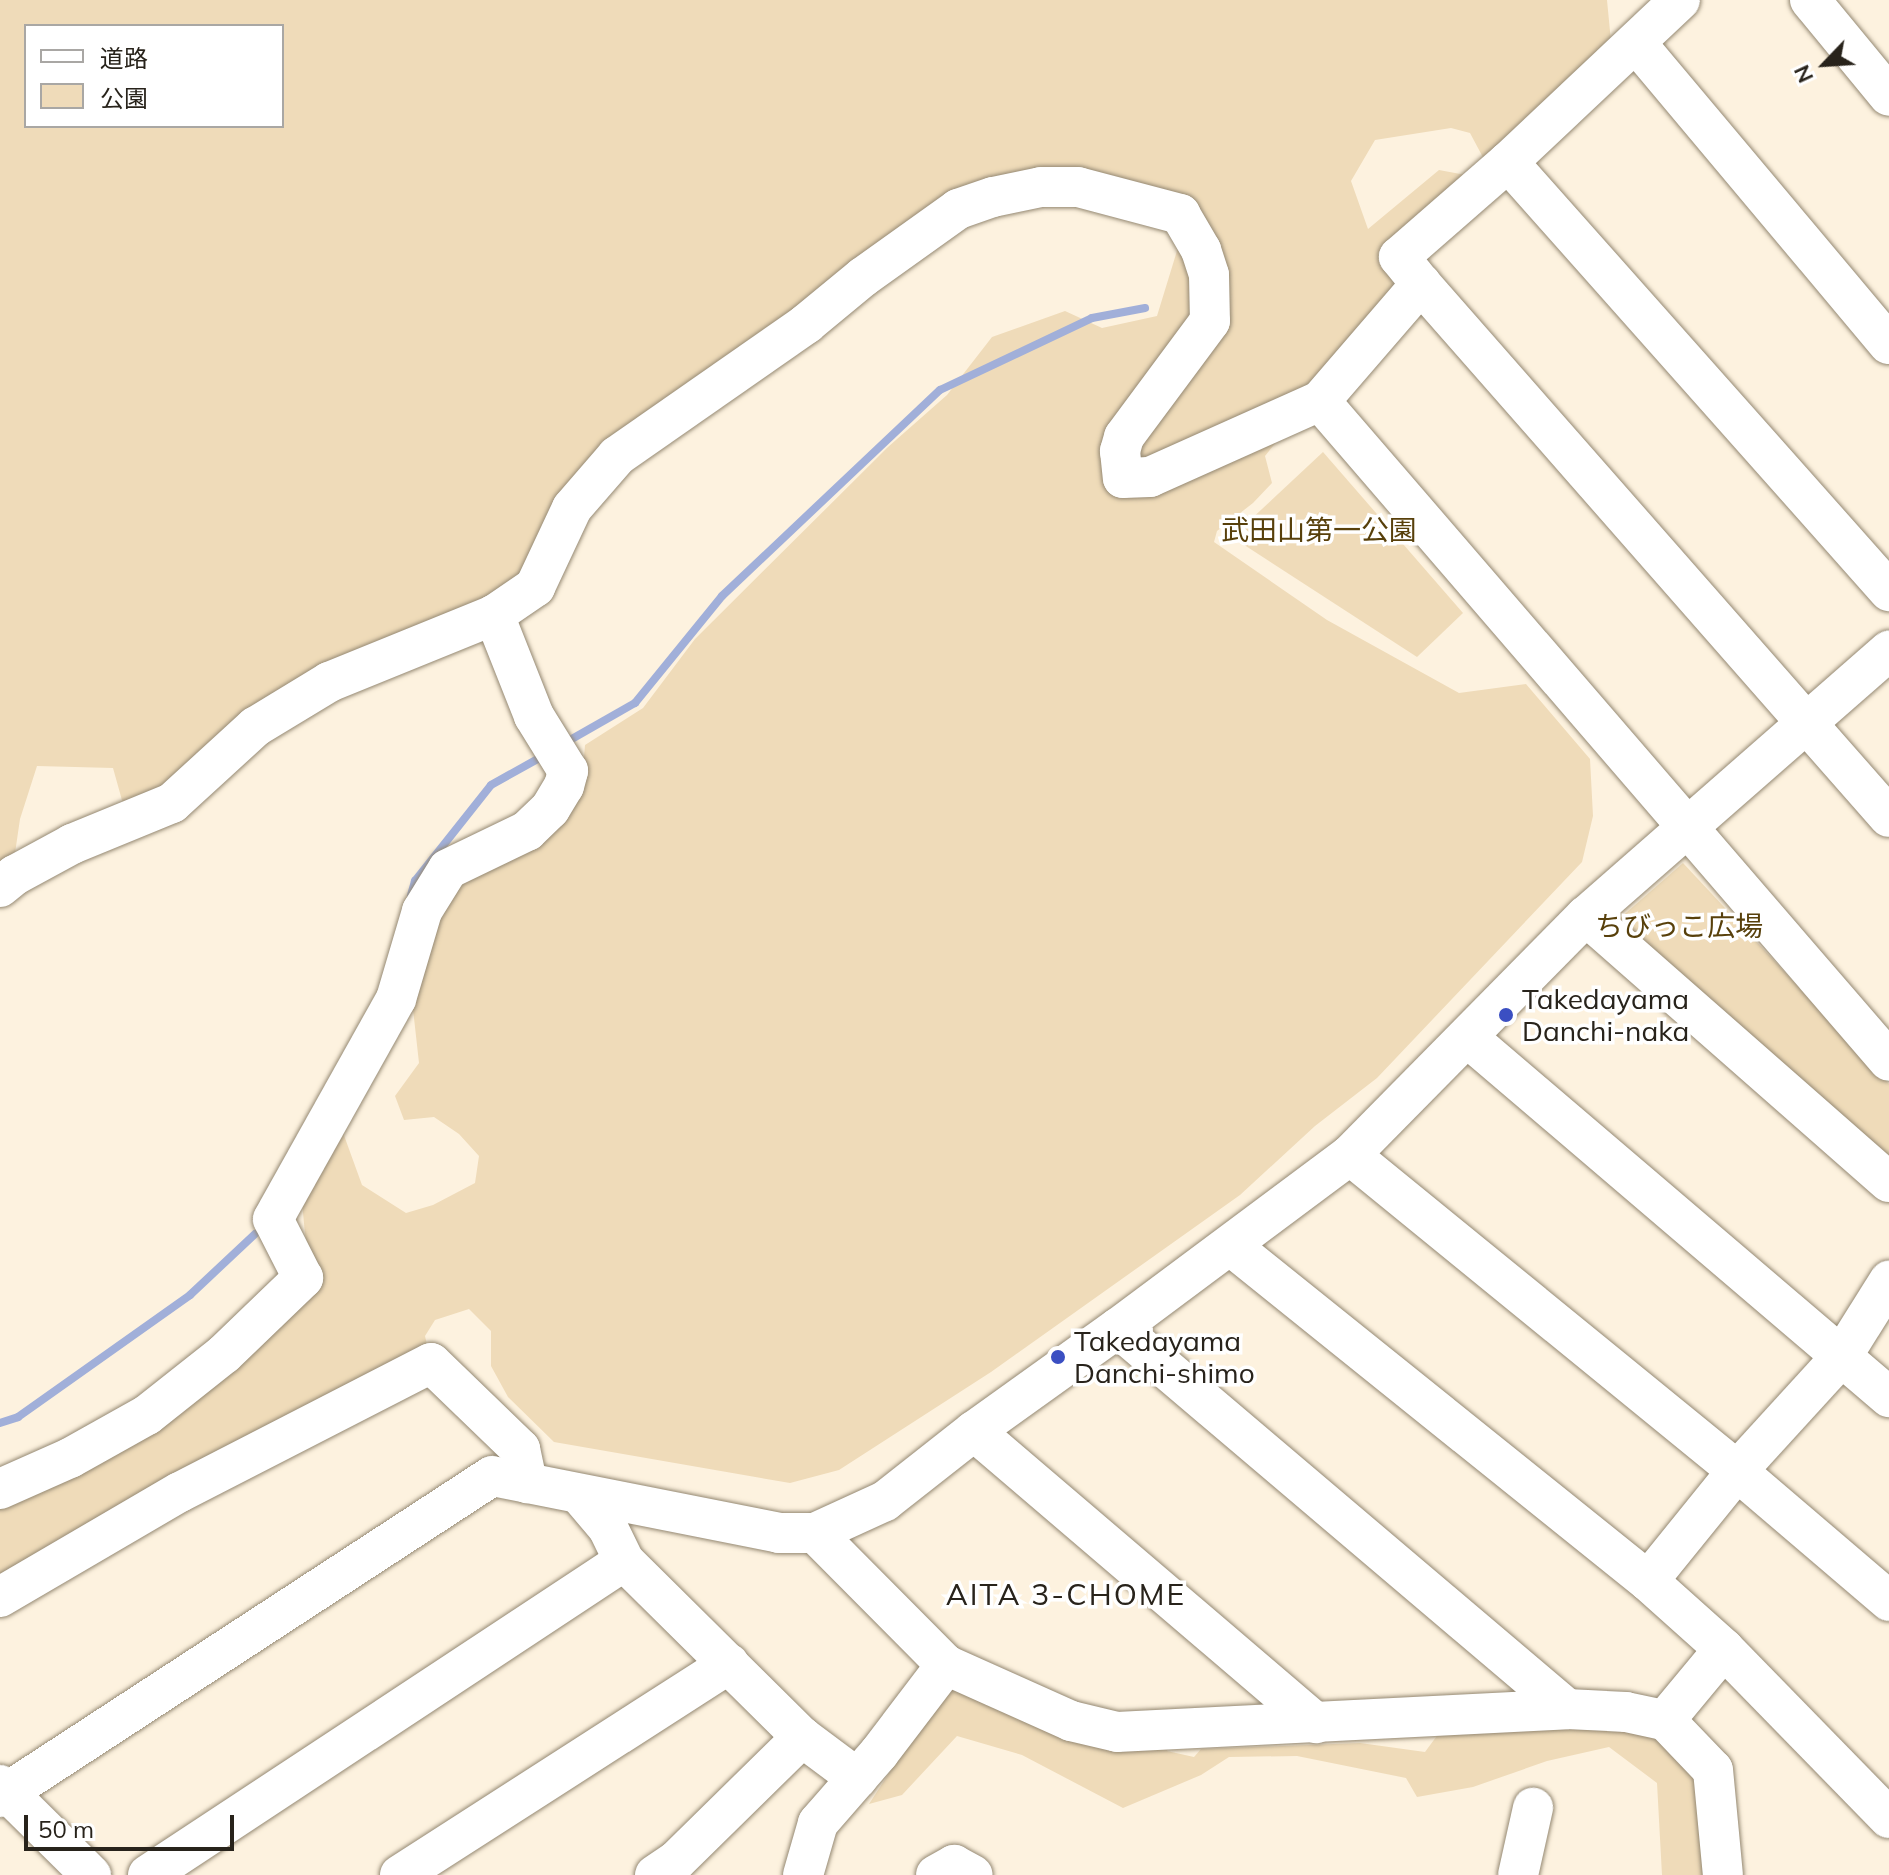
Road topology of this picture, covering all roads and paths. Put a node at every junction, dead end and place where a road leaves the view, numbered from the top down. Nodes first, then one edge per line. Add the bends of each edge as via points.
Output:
1 (1680, 0) edge
2 (1810, 0) edge
3 (1636, 43) junction
4 (1889, 96) edge
5 (1508, 162) junction
6 (1421, 284) junction
7 (1889, 344) edge
8 (1320, 401) junction
9 (1889, 591) edge
10 (494, 615) junction
11 (1889, 651) edge
12 (1808, 723) junction
13 (1889, 817) edge
14 (1687, 828) junction
15 (0, 887) edge
16 (1586, 916) junction
17 (1467, 1037) junction
18 (1889, 1061) edge
19 (1350, 1155) junction
20 (1889, 1182) edge
21 (1231, 1246) junction
22 (1889, 1281) edge
23 (1118, 1328) junction
24 (1842, 1356) junction
25 (1889, 1397) edge
26 (974, 1431) junction
27 (1737, 1471) junction
28 (527, 1483) junction
29 (0, 1489) edge
30 (581, 1496) junction
31 (815, 1533) junction
32 (624, 1561) junction
33 (1648, 1581) junction
34 (0, 1597) edge
35 (1889, 1601) edge
36 (1724, 1649) junction
37 (729, 1664) junction
38 (946, 1665) junction
39 (1567, 1709) junction
40 (1665, 1720) junction
41 (1316, 1723) junction
42 (802, 1737) junction
43 (857, 1778) junction
44 (2, 1791) edge
45 (1533, 1808) dead end
46 (1889, 1818) edge
47 (91, 1875) edge
48 (148, 1875) edge
49 (400, 1875) edge
50 (655, 1875) edge
51 (803, 1875) edge
52 (936, 1875) edge
53 (973, 1875) edge
54 (1518, 1875) edge
55 (1723, 1875) edge

1 - 3 street
2 - 4 street
3 - 5 street
3 - 7 street
5 - 6 street via 1399,257
5 - 9 street
6 - 8 street
6 - 12 street
8 - 10 street via 1150,477 1123,478 1124,437 1210,321 1209,275 1201,250 1180,214 1124,197 1078,187 1041,187 993,197 958,209 617,456 572,508 535,587
8 - 14 street
10 - 15 street via 329,682 255,727 172,803 72,844
10 - 29 street via 534,716 568,771 564,786 527,831 448,869 422,911 396,999 273,1219 303,1278 224,1354 147,1415
11 - 12 street
12 - 13 street
12 - 14 street
14 - 16 street
14 - 18 street
16 - 17 street
16 - 20 street
17 - 19 street
17 - 24 street
19 - 21 street
19 - 27 street
21 - 23 street
21 - 33 street
22 - 24 street
23 - 26 street
23 - 39 street
24 - 25 street
24 - 27 street
26 - 31 street via 885,1501
26 - 41 street
27 - 33 street
27 - 35 street
28 - 30 street
28 - 34 street via 520,1449 431,1363 180,1492
28 - 44 street via 492,1476
30 - 31 street via 779,1533
30 - 32 street via 608,1528
31 - 38 street
32 - 37 street
32 - 48 street
33 - 36 street
36 - 40 street
36 - 46 street
37 - 42 street
37 - 49 street
38 - 41 street via 1071,1721 1117,1732
38 - 43 street
39 - 40 street
39 - 41 street
40 - 55 street via 1713,1770
42 - 43 street
42 - 50 street via 676,1861
43 - 51 street via 818,1823
44 - 47 street
45 - 54 street
52 - 53 street via 954,1865

